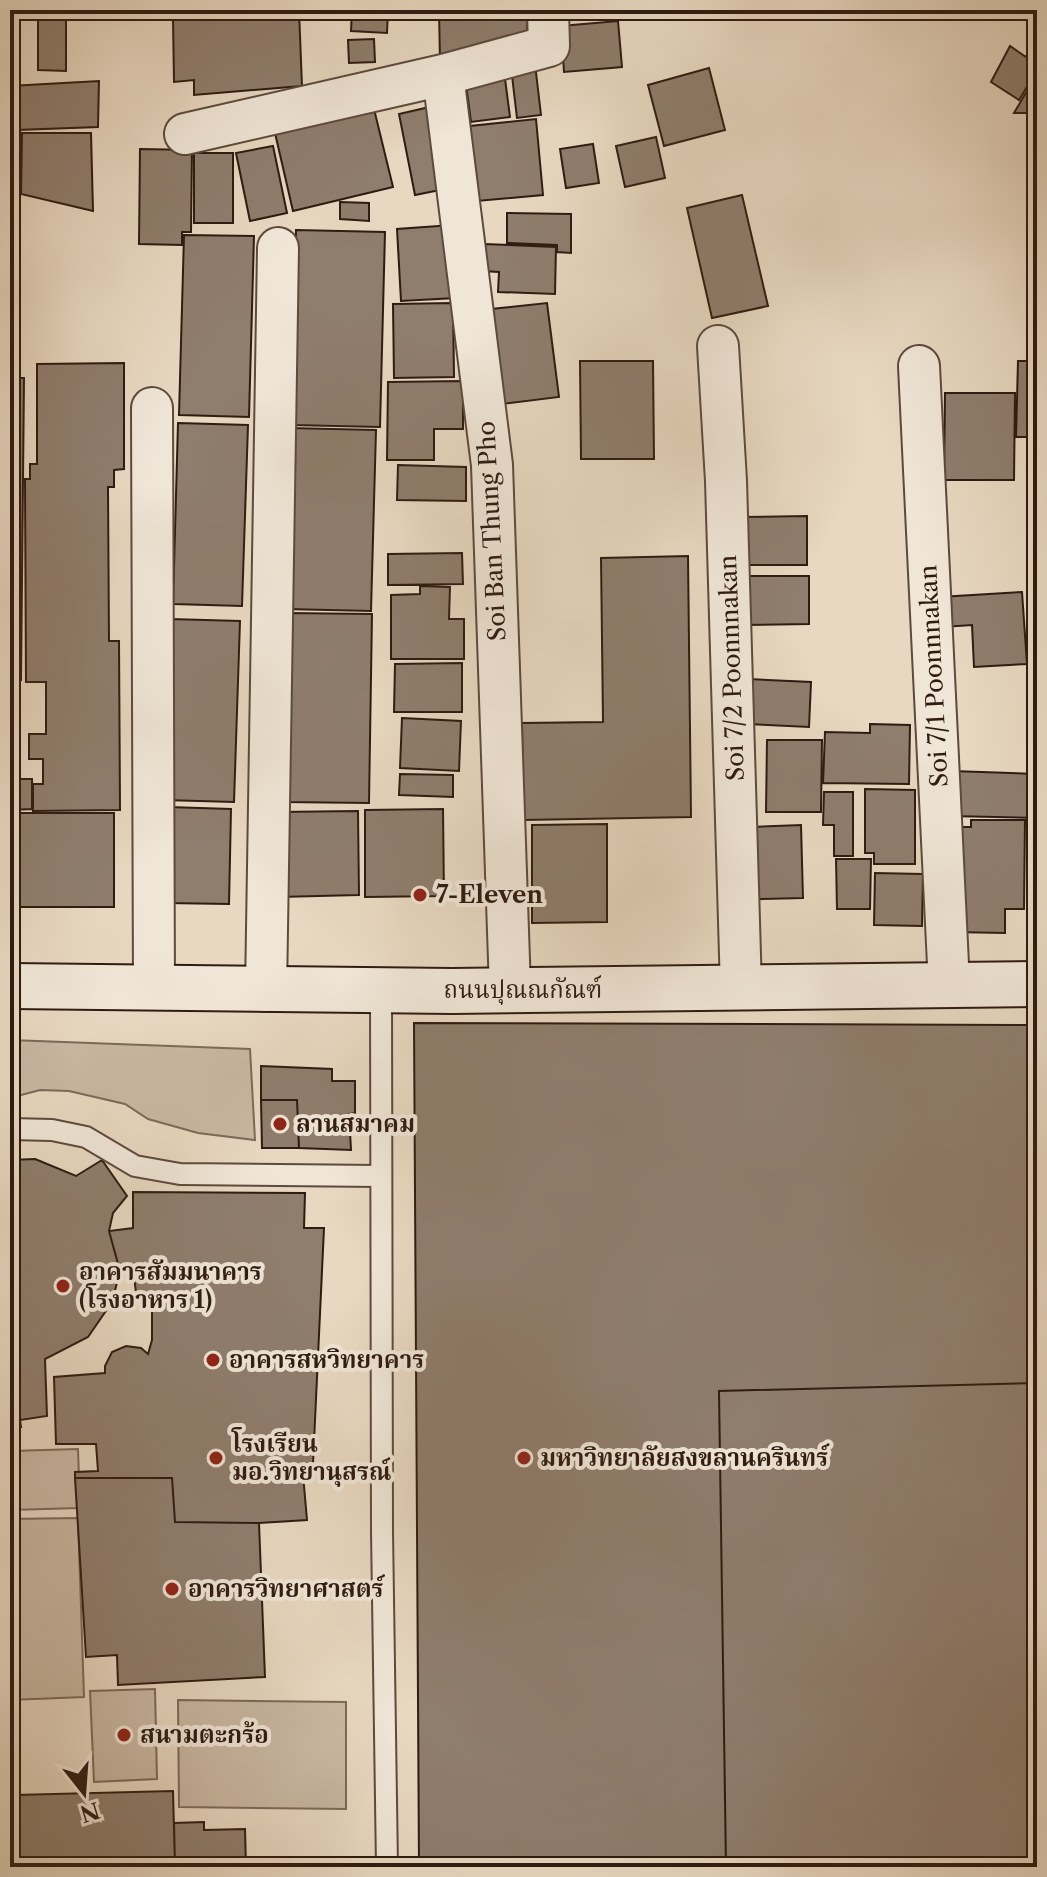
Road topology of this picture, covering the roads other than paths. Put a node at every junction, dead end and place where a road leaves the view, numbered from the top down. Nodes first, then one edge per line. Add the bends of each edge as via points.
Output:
1 (548, 10) edge
2 (443, 75) junction
3 (185, 134) dead end
4 (278, 248) dead end
5 (718, 346) dead end
6 (919, 366) dead end
7 (152, 408) dead end
8 (1037, 984) edge
9 (949, 985) junction
10 (10, 986) edge
11 (154, 988) junction
12 (510, 989) junction
13 (741, 989) junction
14 (381, 990) junction
15 (266, 991) junction
16 (10, 1129) edge
17 (379, 1176) junction
18 (387, 1867) edge

1 - 2 street via 549,46
2 - 3 street
2 - 12 street, Soi Ban Thung Pho via 492,465
4 - 15 street
5 - 13 street, Soi 7/2 Poonnnakan
6 - 9 street, Soi 7/1 Poonnnakan
7 - 11 street
8 - 9 street, ถนนปุณณกัณฑ์
9 - 13 street, ถนนปุณณกัณฑ์
10 - 11 street, ถนนปุณณกัณฑ์
11 - 15 street, ถนนปุณณกัณฑ์
12 - 13 street, ถนนปุณณกัณฑ์
12 - 14 street, ถนนปุณณกัณฑ์
14 - 15 street, ถนนปุณณกัณฑ์
14 - 17 lane
16 - 17 lane via 86,1137 135,1166 156,1171
17 - 18 lane

